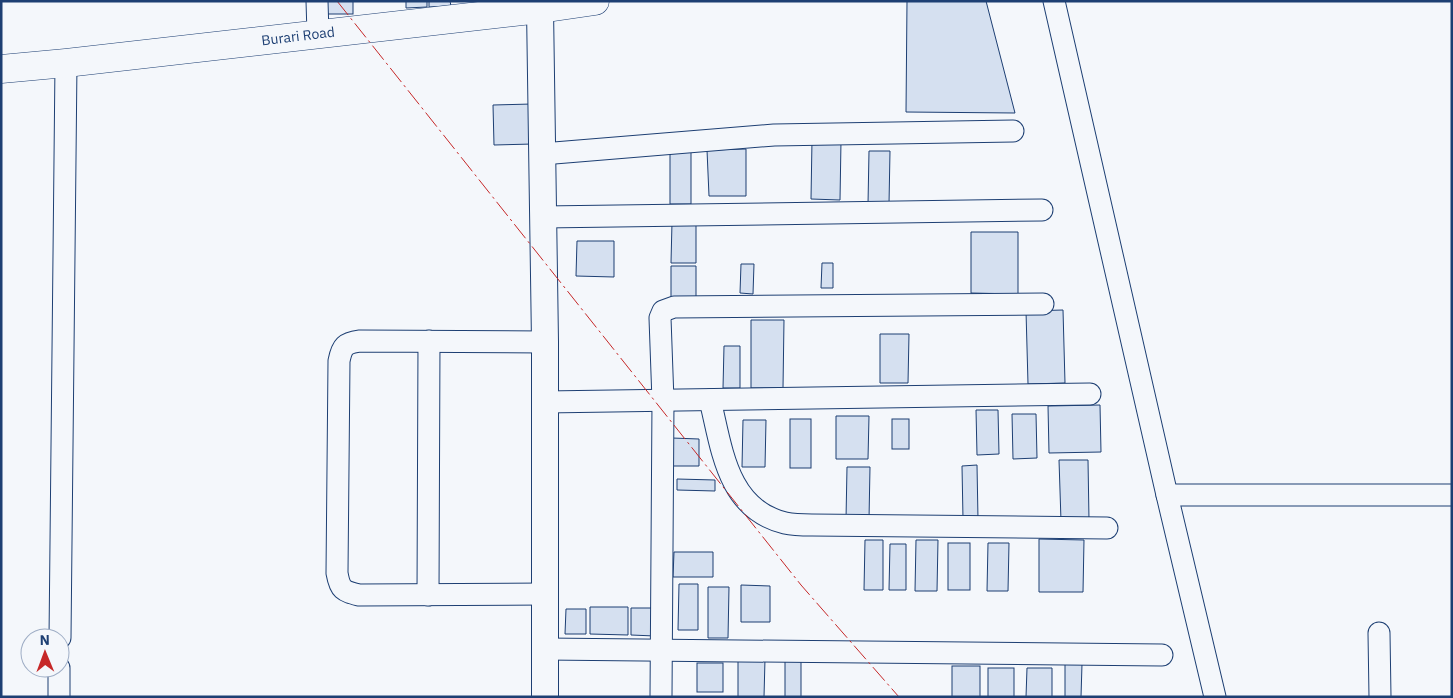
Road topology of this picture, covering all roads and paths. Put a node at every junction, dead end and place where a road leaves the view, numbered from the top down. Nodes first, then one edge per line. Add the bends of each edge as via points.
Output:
1 (595, 1) edge
2 (1054, 1) edge
3 (540, 9) junction
4 (459, 10) edge
5 (314, 13) edge
6 (66, 63) junction
7 (1, 69) edge
8 (1013, 131) dead end
9 (542, 154) junction
10 (1042, 210) dead end
11 (543, 217) junction
12 (1043, 304) dead end
13 (430, 341) junction
14 (545, 342) junction
15 (1090, 394) dead end
16 (710, 400) junction
17 (663, 401) junction
18 (545, 402) junction
19 (1167, 495) junction
20 (1452, 495) edge
21 (1107, 528) dead end
22 (546, 594) junction
23 (428, 595) junction
24 (60, 628) edge
25 (1379, 633) dead end
26 (545, 649) junction
27 (662, 650) junction
28 (1162, 655) dead end
29 (60, 678) edge
30 (59, 697) edge
31 (545, 697) edge
32 (660, 697) edge
33 (1215, 697) edge
34 (1380, 697) edge

1 - 3 main road, Burari Road
2 - 19 street
3 - 4 main road, Burari Road
3 - 9 street
4 - 5 main road, Burari Road
5 - 6 main road, Burari Road
6 - 7 main road, Burari Road
6 - 24 street
8 - 9 street via 774,135
9 - 11 street
10 - 11 street
11 - 14 street
12 - 17 street via 674,306 663,311 660,318
13 - 14 street
13 - 23 street
13 - 23 street via 360,341 348,343 341,349 337,573 339,585 345,592
14 - 18 street
15 - 16 street
16 - 17 street
16 - 21 street via 732,482 755,510 770,519 787,524 812,525
17 - 18 street
17 - 27 street
18 - 22 street
19 - 20 street
19 - 33 street
22 - 23 street
22 - 26 street
25 - 34 street
26 - 27 street
26 - 31 street
27 - 28 street
27 - 32 street
29 - 30 street

